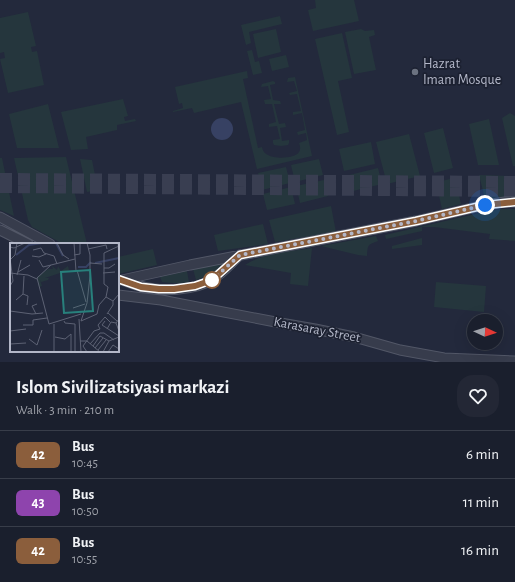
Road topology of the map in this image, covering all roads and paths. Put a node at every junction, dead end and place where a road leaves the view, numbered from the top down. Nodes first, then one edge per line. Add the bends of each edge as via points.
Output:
1 (515, 202) edge
2 (0, 217) edge
3 (0, 230) edge
4 (26, 243) edge
5 (48, 243) edge
6 (240, 255) junction
7 (120, 280) edge
8 (119, 295) edge
9 (515, 362) edge

1 - 6 street via 485,205
2 - 5 street
3 - 4 street
6 - 7 street
6 - 7 street via 212,280 195,286 159,289 141,287
8 - 9 street, Karasaray Street via 161,300 323,331 444,358

